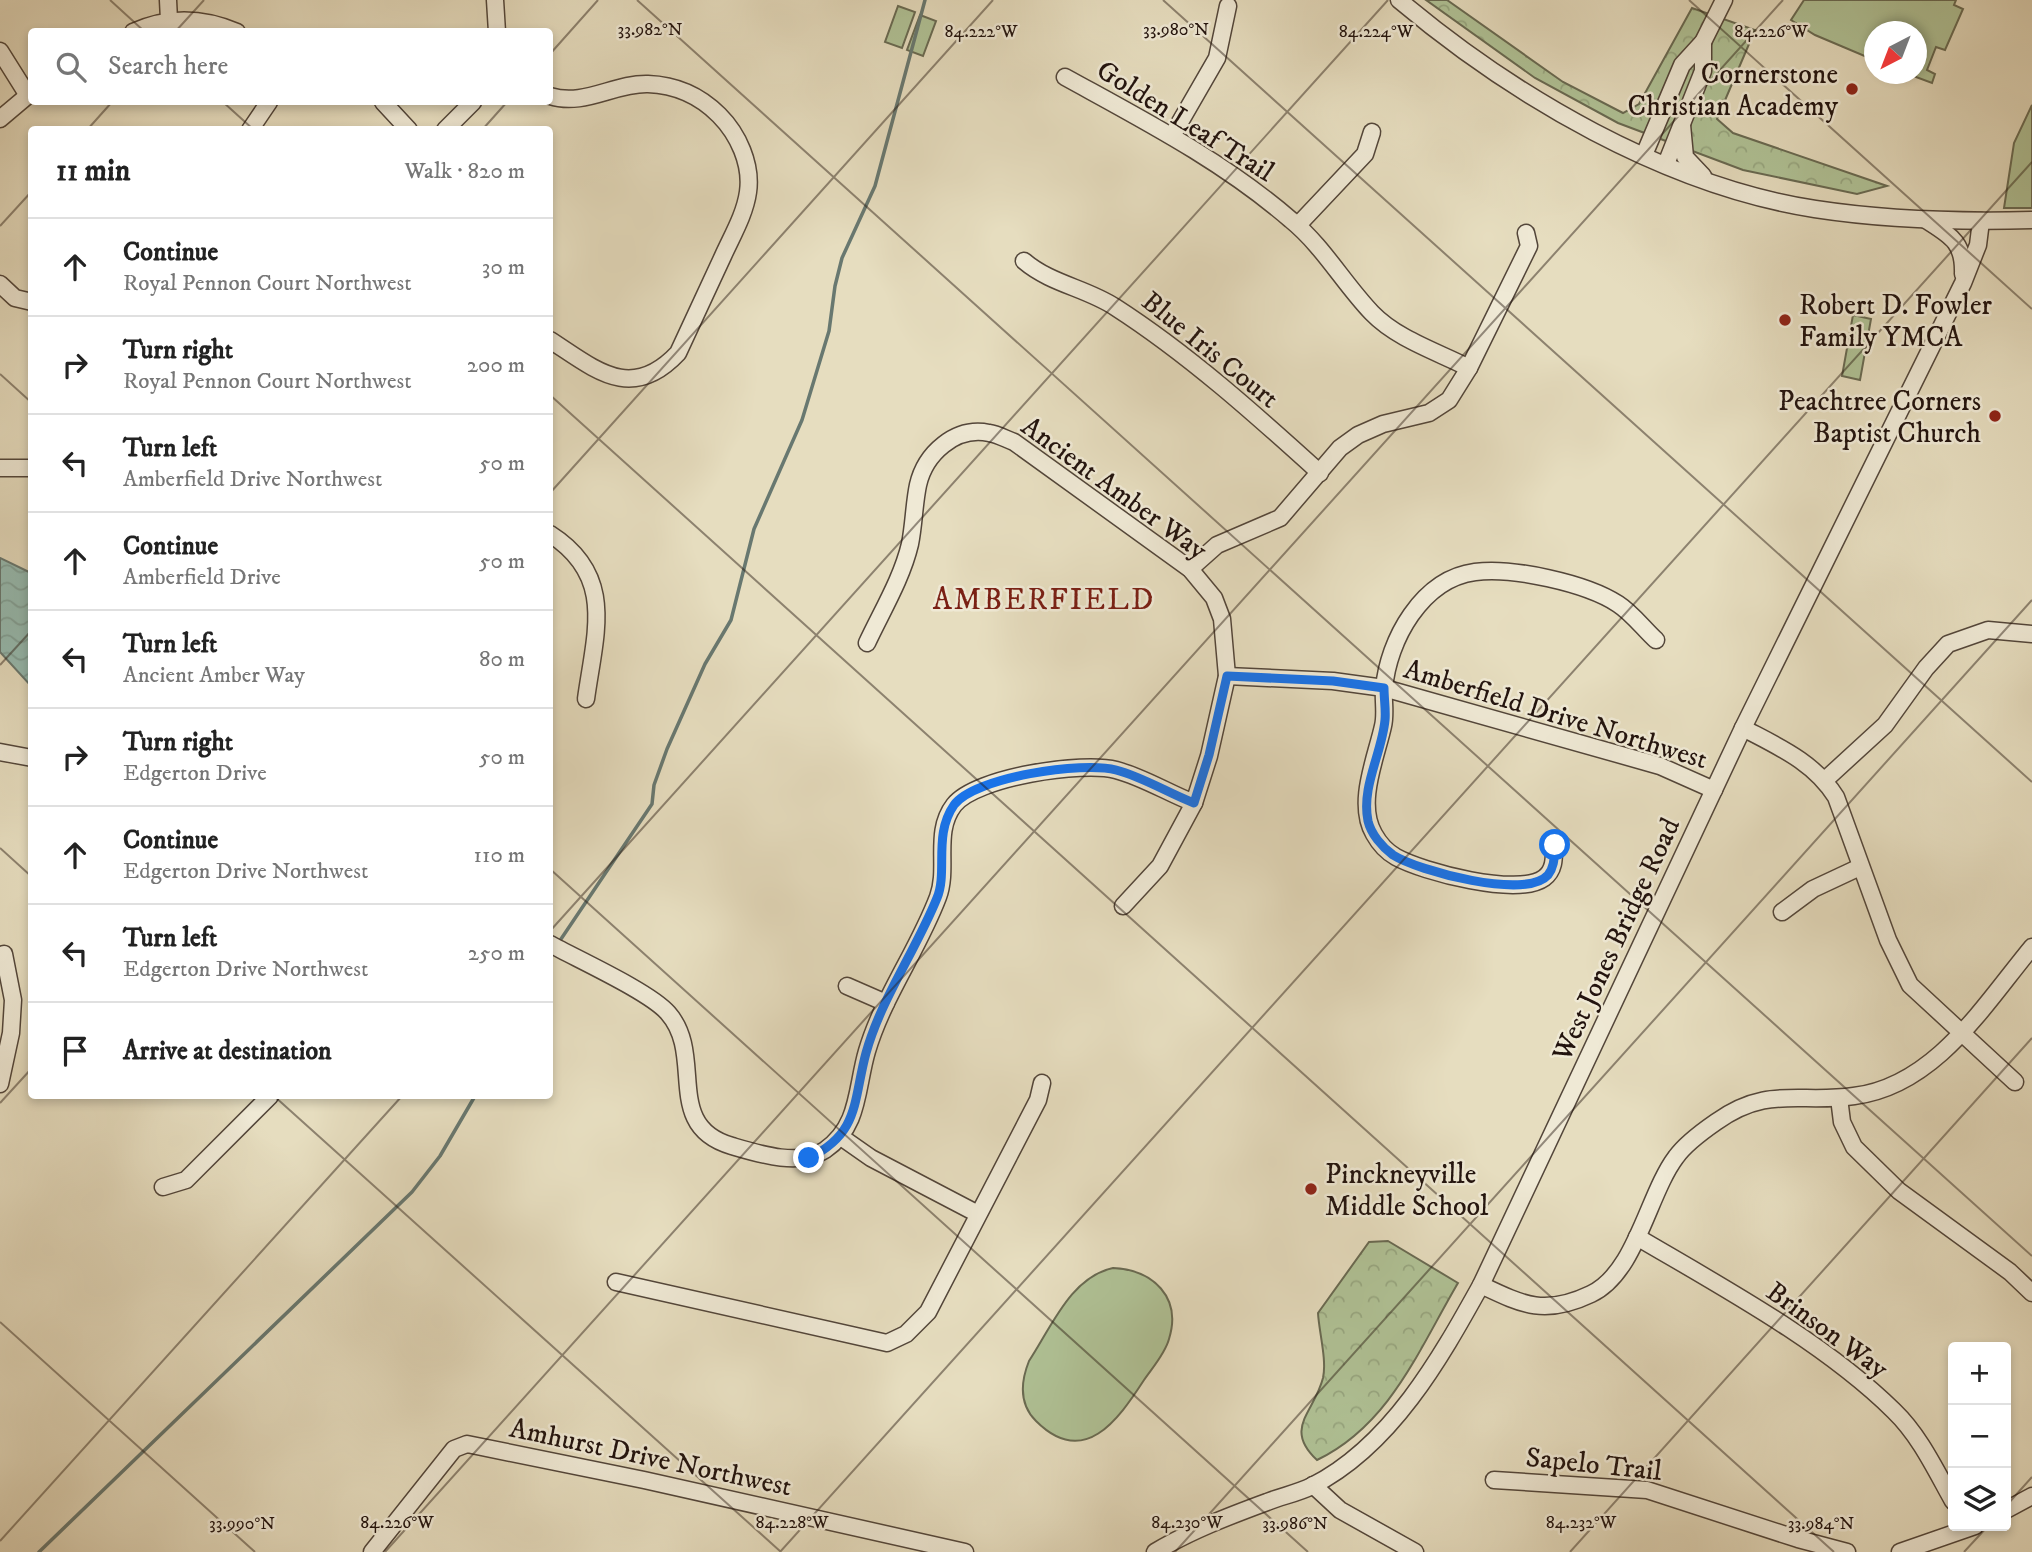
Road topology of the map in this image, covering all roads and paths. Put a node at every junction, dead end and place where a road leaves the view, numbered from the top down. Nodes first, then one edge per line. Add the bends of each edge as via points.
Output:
1 (168, 0) edge
2 (495, 0) edge
3 (1399, 0) edge
4 (1724, 0) edge
5 (1228, 6) dead end
6 (169, 20) junction
7 (145, 28) edge
8 (224, 28) edge
9 (497, 28) edge
10 (1703, 42) junction
11 (0, 51) edge
12 (1065, 76) dead end
13 (28, 92) edge
14 (28, 94) edge
15 (553, 97) edge
16 (267, 105) edge
17 (386, 105) edge
18 (470, 105) edge
19 (0, 119) edge
20 (1682, 124) junction
21 (253, 126) edge
22 (405, 126) edge
23 (448, 126) edge
24 (1372, 132) dead end
25 (1172, 136) junction
26 (1644, 155) junction
27 (1666, 164) junction
28 (1704, 178) junction
29 (1926, 220) junction
30 (2032, 220) edge
31 (1981, 221) junction
32 (1298, 225) junction
33 (1526, 233) dead end
34 (1024, 261) dead end
35 (1963, 283) junction
36 (0, 284) edge
37 (28, 301) edge
38 (553, 342) edge
39 (1469, 368) junction
40 (0, 468) edge
41 (28, 468) edge
42 (1320, 473) junction
43 (553, 536) edge
44 (1191, 569) junction
45 (2032, 634) edge
46 (1657, 640) dead end
47 (867, 643) dead end
48 (1227, 676) junction
49 (1384, 688) junction
50 (586, 699) dead end
51 (1743, 728) junction
52 (0, 752) edge
53 (28, 757) edge
54 (1825, 780) junction
55 (1714, 790) junction
56 (1194, 803) junction
57 (1555, 845) dead end
58 (1860, 867) junction
59 (1123, 906) dead end
60 (1782, 912) dead end
61 (553, 946) edge
62 (2032, 947) edge
63 (5, 954) dead end
64 (847, 986) dead end
65 (887, 1003) junction
66 (1961, 1034) junction
67 (2015, 1082) dead end
68 (1042, 1083) dead end
69 (0, 1084) edge
70 (1839, 1098) junction
71 (267, 1099) edge
72 (841, 1136) junction
73 (163, 1187) dead end
74 (978, 1214) junction
75 (1637, 1237) junction
76 (616, 1282) dead end
77 (1481, 1285) junction
78 (2032, 1293) edge
79 (1494, 1480) dead end
80 (1312, 1485) junction
81 (1948, 1492) edge
82 (2032, 1496) edge
83 (2011, 1507) edge
84 (1960, 1531) edge
85 (372, 1552) edge
86 (965, 1552) edge
87 (1155, 1552) edge
88 (1415, 1552) edge
89 (1847, 1552) edge
90 (1900, 1552) edge

1 - 6 street
2 - 9 street
3 - 26 street via 1551,109
4 - 10 street
5 - 25 street via 1217,58
6 - 7 street
6 - 8 street via 201,21
10 - 20 street via 1703,71
10 - 26 street via 1682,65
11 - 13 street
12 - 25 street, Golden Leaf Trail
14 - 19 street
15 - 38 street via 586,98 646,84 682,90 704,100 731,127 741,148 748,191 739,221 670,362 641,377 613,377
16 - 21 street
17 - 22 street
18 - 23 street
20 - 27 street
20 - 28 street via 1685,157
24 - 32 street via 1365,154
25 - 32 street, Golden Leaf Trail
26 - 27 street
27 - 28 street
28 - 29 street via 1814,209
29 - 31 street
29 - 35 street via 1957,243 1964,256
30 - 31 street
31 - 35 street, West Jones Bridge Road via 1978,245
32 - 39 street, Golden Leaf Trail via 1381,321
33 - 39 street via 1529,246
34 - 42 street, Blue Iris Court via 1041,276 1111,304 1168,342
35 - 51 street, West Jones Bridge Road
36 - 37 street via 15,298
39 - 42 street via 1449,400 1429,413 1358,435 1340,448
40 - 41 street
42 - 44 street via 1280,518 1217,545
43 - 50 street via 582,559 595,590
44 - 47 street, Ancient Amber Way via 1014,442 989,432 972,433 942,446 923,470 909,545
44 - 48 street, Ancient Amber Way via 1214,598 1222,619
45 - 54 street via 1988,630 1948,644 1885,725
46 - 49 street via 1618,603 1578,588 1516,570 1461,574 1430,594 1409,618 1395,646
48 - 49 street, Amberfield Drive Northwest
48 - 56 street, Ancient Amber Way
49 - 55 street, Amberfield Drive Northwest via 1660,766
49 - 57 street via 1385,721 1368,790 1368,821 1383,848 1424,869 1502,884 1533,884 1546,877 1554,864
51 - 54 street via 1805,761
51 - 55 street, West Jones Bridge Road
52 - 53 street
54 - 58 street via 1847,823
55 - 77 street, West Jones Bridge Road
56 - 59 street, Ancient Amber Way via 1160,866
56 - 65 street via 1115,769 1083,767 970,792 954,805 941,842 939,895
58 - 60 street via 1813,888
58 - 66 street via 1910,985
61 - 72 street via 666,1011 683,1033 695,1119 717,1140 777,1156 809,1158
62 - 66 street
63 - 69 street via 13,1000
64 - 65 street
65 - 72 street via 867,1051 852,1117
66 - 67 street
66 - 70 street via 1908,1079
68 - 74 street via 1038,1100
70 - 75 street via 1775,1097 1744,1106 1717,1121 1675,1158
70 - 78 street via 1842,1122 1853,1147 1899,1191
71 - 73 street via 186,1180
72 - 74 street via 871,1158
74 - 76 street via 928,1312 906,1334 887,1343
75 - 77 street via 1605,1283 1567,1305 1545,1308 1518,1303
75 - 81 street, Brinson Way via 1742,1299 1840,1366 1896,1412
77 - 80 street, West Jones Bridge Road via 1410,1398 1371,1441
79 - 89 street, Sapelo Trail via 1647,1490
80 - 87 street, West Jones Bridge Road via 1213,1522
80 - 88 street via 1340,1510
82 - 83 street
84 - 90 street
85 - 86 street, Amhurst Drive Northwest via 454,1449 467,1444

